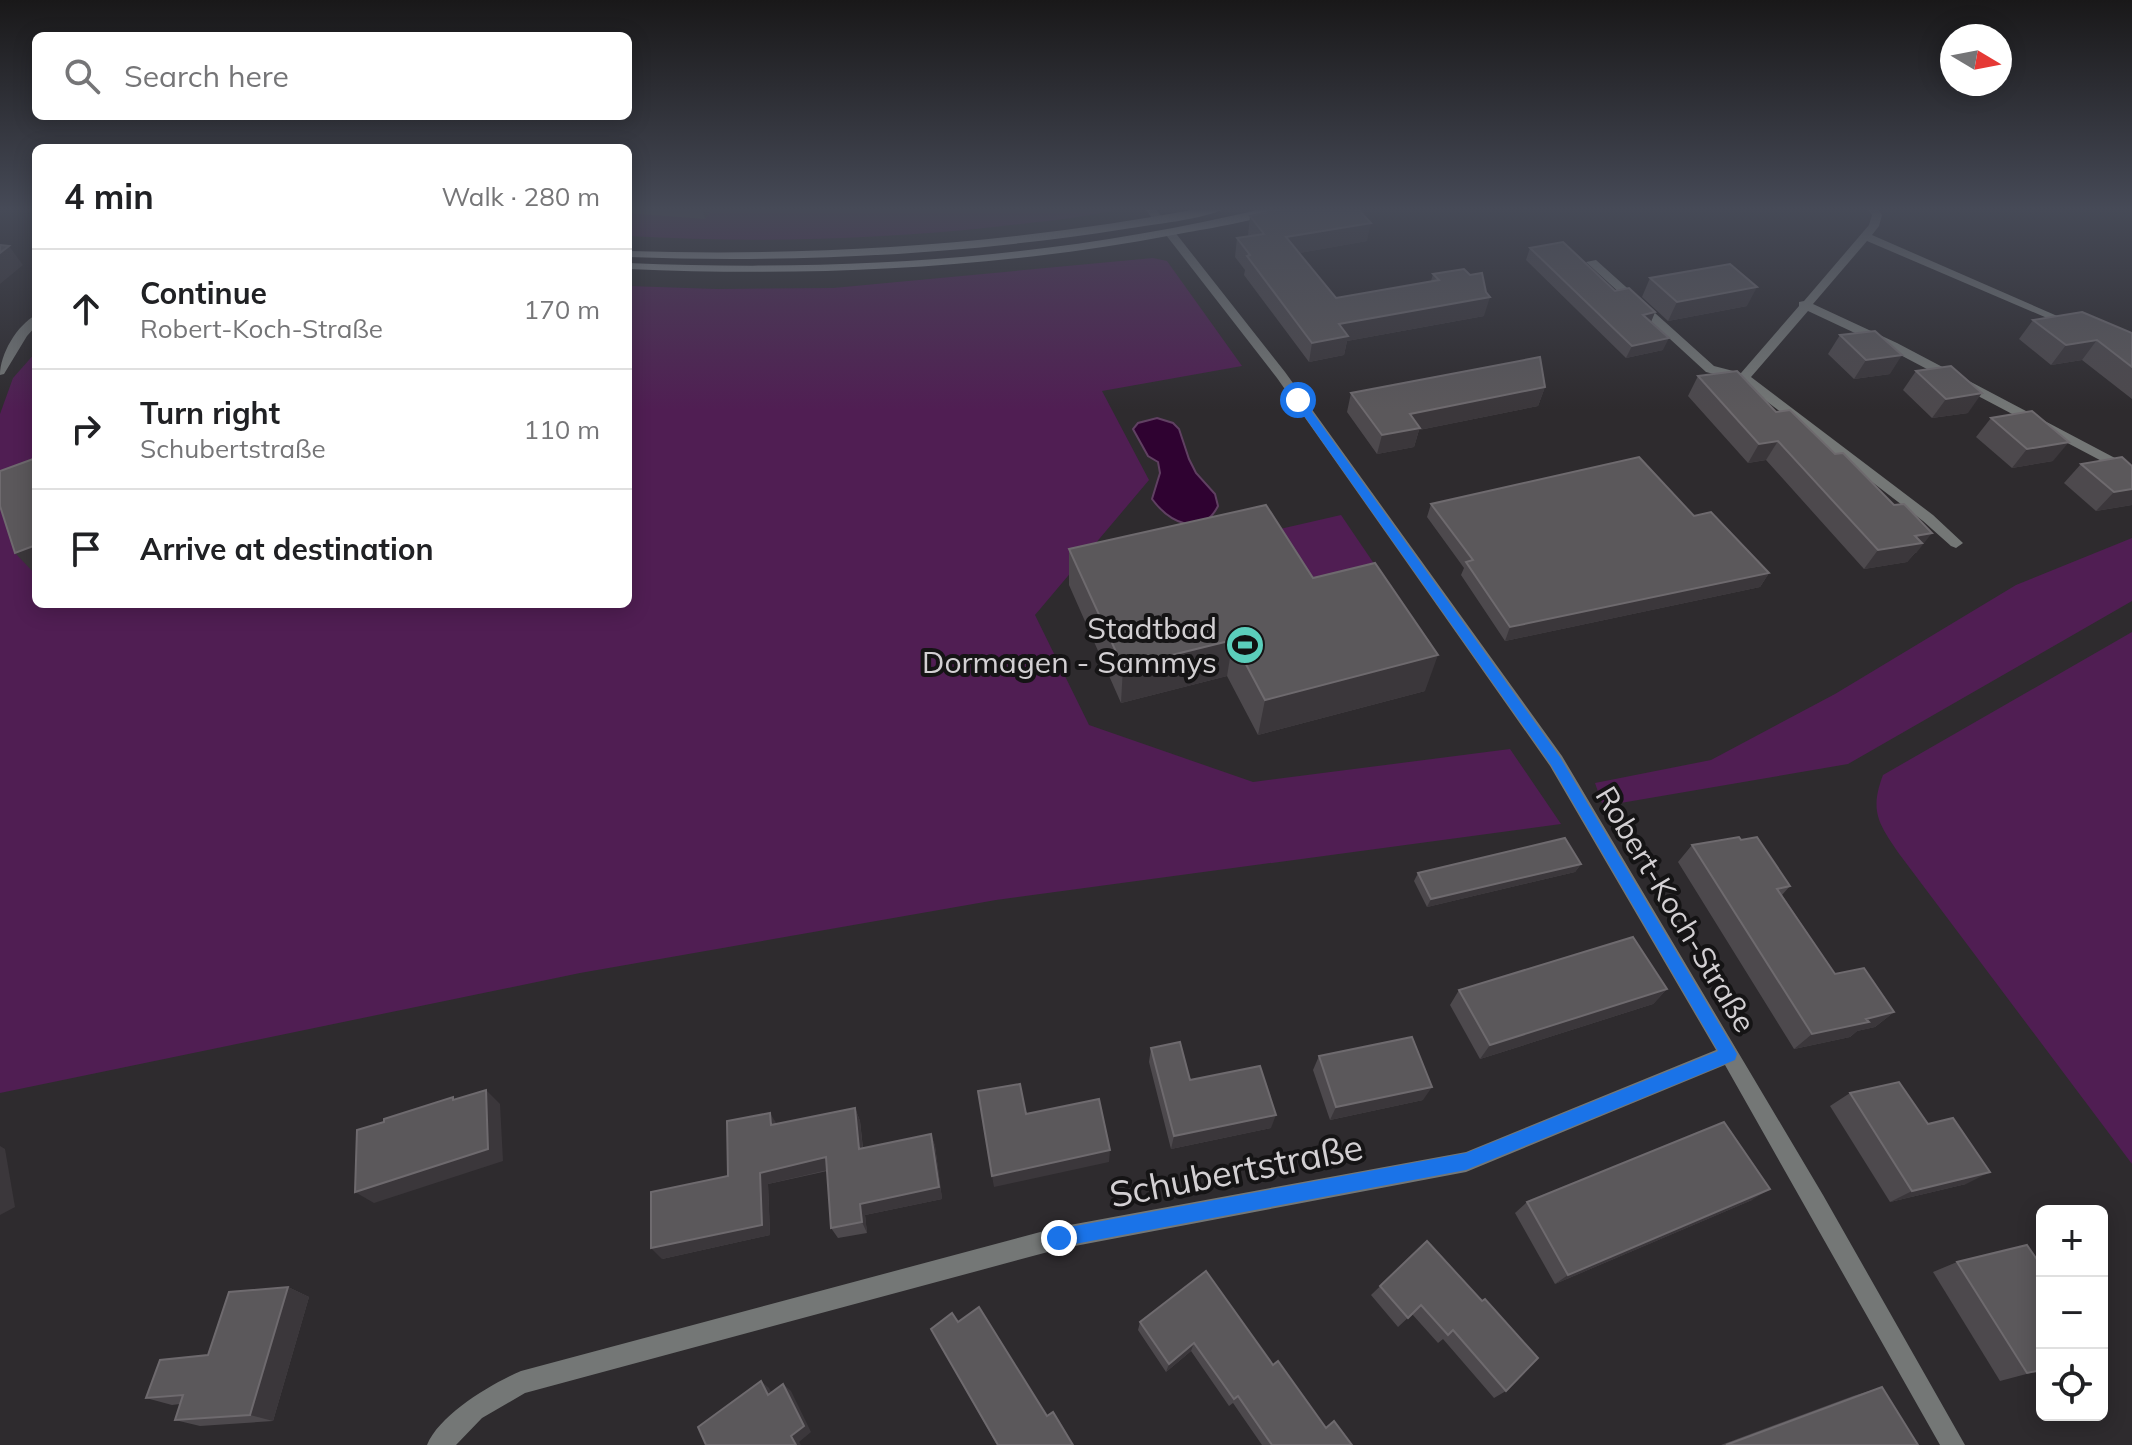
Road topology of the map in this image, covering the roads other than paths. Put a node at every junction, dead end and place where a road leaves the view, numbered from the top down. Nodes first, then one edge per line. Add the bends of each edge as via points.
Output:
1 (1203, 275) edge
2 (1607, 275) edge
3 (1829, 275) edge
4 (1956, 275) edge
5 (1803, 304) junction
6 (32, 323) edge
7 (2091, 334) edge
8 (0, 371) edge
9 (1744, 378) junction
10 (2132, 473) edge
11 (1956, 543) dead end
12 (1729, 1054) junction
13 (439, 1445) edge
14 (1953, 1445) edge

1 - 12 street, Robert-Koch-Straße via 1281,375 1556,761
2 - 9 street via 1710,369
3 - 5 street
4 - 7 street
5 - 9 street
5 - 10 street
6 - 8 street
9 - 11 street
12 - 13 street, Schubertstraße via 1466,1162 1059,1238 521,1383 474,1410
12 - 14 street, Robert-Koch-Straße

